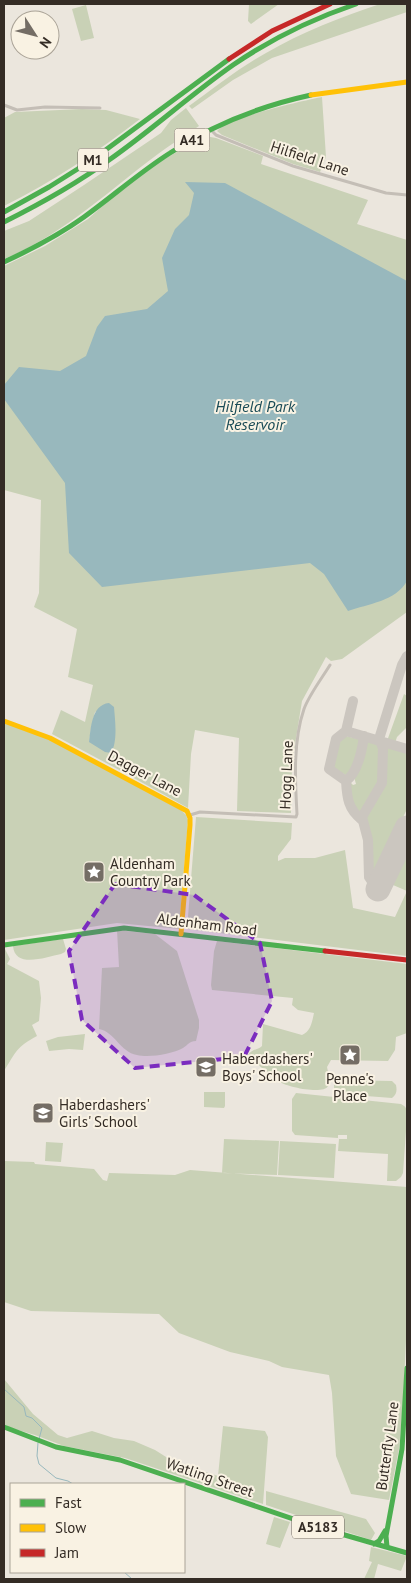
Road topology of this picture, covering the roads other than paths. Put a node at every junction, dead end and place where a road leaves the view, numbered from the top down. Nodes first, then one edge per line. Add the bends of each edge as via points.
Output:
1 (330, 4) edge
2 (356, 4) edge
3 (407, 82) edge
4 (4, 105) edge
5 (100, 108) dead end
6 (212, 130) junction
7 (407, 195) edge
8 (4, 212) edge
9 (4, 222) edge
10 (4, 262) edge
11 (330, 665) dead end
12 (4, 721) edge
13 (190, 815) junction
14 (181, 934) junction
15 (4, 945) edge
16 (407, 960) edge
17 (407, 1368) edge
18 (4, 1427) edge
19 (384, 1543) junction
20 (374, 1544) junction
21 (407, 1553) edge

1 - 8 main road, M1 via 294,19 244,47 103,153
2 - 9 main road, M1 via 315,19 257,49 108,160
3 - 6 main road, A41 via 320,93 251,113
4 - 5 street via 17,110
6 - 7 street, Hilfield Lane via 216,135 293,166 386,193
6 - 10 main road, A41 via 160,158 61,231
11 - 13 street, Hogg Lane via 304,708 295,774 296,817 200,812
12 - 13 main road, Dagger Lane via 68,746 185,809
13 - 14 main road, Dagger Lane
14 - 15 main road, Aldenham Road via 118,928
14 - 16 main road, Aldenham Road
17 - 19 main road, Butterfly Lane via 402,1449
18 - 20 main road, Watling Street / A5183 via 48,1445 120,1460
19 - 20 main road, Watling Street / A5183
19 - 20 main road, Butterfly Lane
19 - 21 main road, Watling Street / A5183

